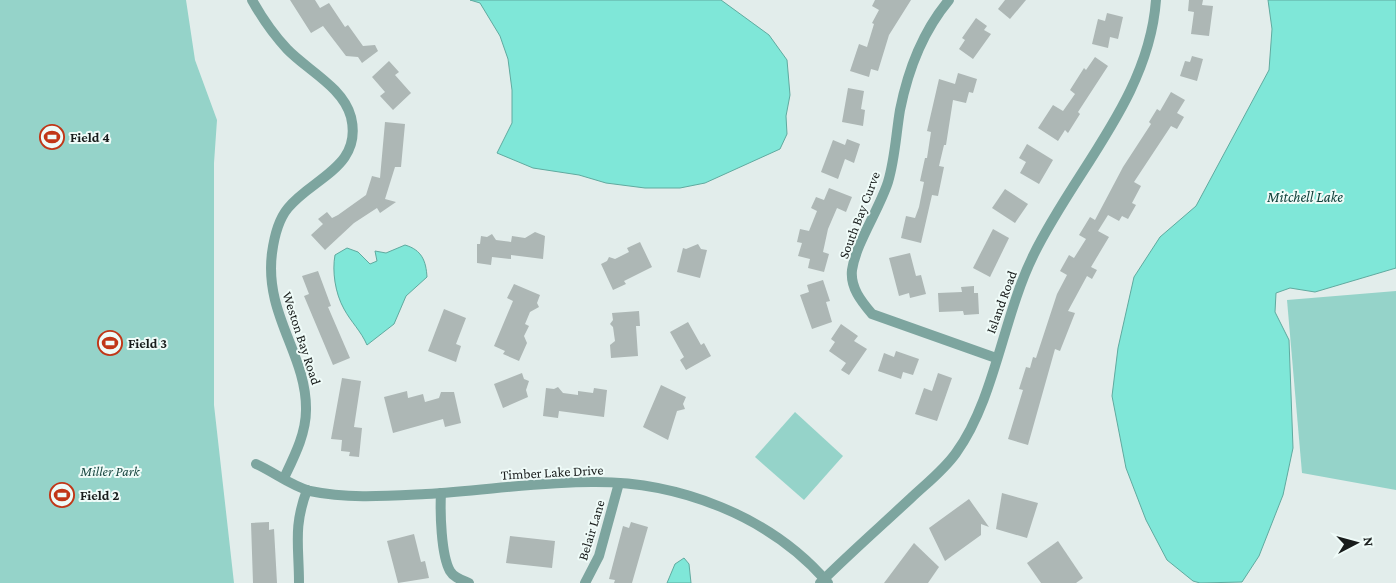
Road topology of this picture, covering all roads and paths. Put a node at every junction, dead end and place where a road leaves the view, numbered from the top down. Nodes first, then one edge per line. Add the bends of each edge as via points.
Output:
1 (252, 0) edge
2 (949, 0) edge
3 (1156, 0) edge
4 (996, 358) junction
5 (256, 464) dead end
6 (284, 478) junction
7 (619, 483) junction
8 (307, 490) junction
9 (441, 493) junction
10 (824, 582) edge
11 (299, 583) edge
12 (469, 583) edge
13 (585, 583) edge

1 - 6 street, Weston Bay Road via 271,31 332,88 351,117 352,134 339,166 296,198 287,209 277,230 272,254 270,276 273,297 305,390 304,431
2 - 4 street, South Bay Curve via 928,30 909,74 888,180 852,271 861,302 872,314
3 - 4 street, Island Road via 1154,28 1139,74 1032,257
4 - 10 street, Island Road via 979,411 956,454 940,473
5 - 6 street, Timber Lake Drive
6 - 8 street, Timber Lake Drive
7 - 9 street, Timber Lake Drive via 567,483
7 - 10 street, Timber Lake Drive via 700,498 736,514 799,555
7 - 13 street, Belair Lane via 599,556
8 - 9 street, Timber Lake Drive via 349,496
8 - 11 street via 299,513
9 - 12 street via 446,560 450,572

